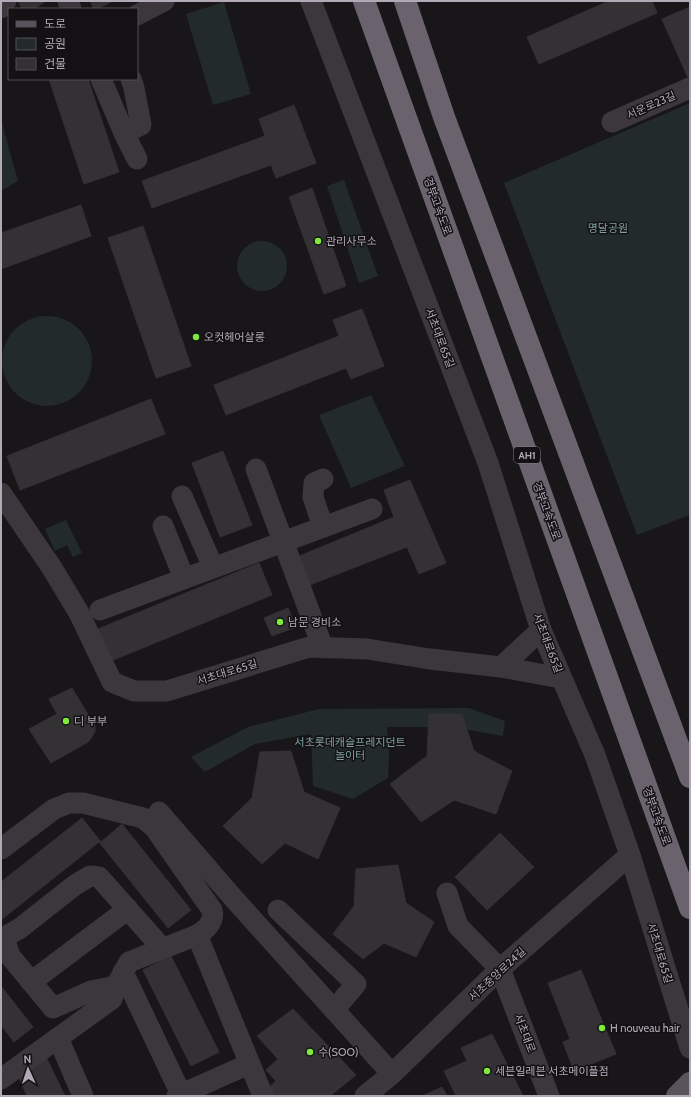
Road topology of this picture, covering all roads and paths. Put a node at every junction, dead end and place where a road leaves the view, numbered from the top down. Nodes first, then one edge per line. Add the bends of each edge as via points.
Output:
1 (6, 1) edge
2 (164, 1) edge
3 (311, 1) edge
4 (364, 1) edge
5 (405, 1) edge
6 (1, 8) edge
7 (138, 14) edge
8 (101, 80) edge
9 (131, 80) edge
10 (690, 88) edge
11 (612, 122) dead end
12 (124, 134) junction
13 (137, 159) dead end
14 (256, 469) dead end
15 (323, 479) dead end
16 (1, 493) edge
17 (182, 496) dead end
18 (372, 509) dead end
19 (163, 526) dead end
20 (323, 527) junction
21 (282, 542) junction
22 (213, 567) junction
23 (184, 578) junction
24 (100, 610) dead end
25 (542, 630) junction
26 (323, 648) junction
27 (501, 667) junction
28 (561, 678) junction
29 (690, 777) edge
30 (159, 812) dead end
31 (1, 849) edge
32 (630, 855) junction
33 (447, 893) dead end
34 (690, 908) edge
35 (128, 909) junction
36 (278, 910) dead end
37 (197, 935) junction
38 (163, 949) junction
39 (500, 969) junction
40 (119, 979) junction
41 (31, 982) junction
42 (334, 1010) junction
43 (58, 1038) junction
44 (690, 1048) edge
45 (250, 1064) junction
46 (392, 1074) junction
47 (2, 1078) edge
48 (690, 1083) edge
49 (179, 1095) edge
50 (83, 1096) edge
51 (263, 1096) edge
52 (366, 1096) edge
53 (549, 1096) edge
54 (677, 1096) edge

1 - 6 street
2 - 7 street
3 - 25 street, 서초대로65길 via 488,463
4 - 34 highway, 경부고속도로 / AH1
5 - 29 highway via 444,117
8 - 12 street
9 - 12 street via 141,125
10 - 11 street, 서운로23길
12 - 13 street
14 - 21 street
15 - 20 street via 314,483 313,497
16 - 26 street, 서초대로65길 via 75,607 112,682 134,691 167,691 309,647
17 - 22 street
18 - 20 street
19 - 23 street
20 - 21 street
21 - 22 street
21 - 26 street
22 - 23 street
23 - 24 street
25 - 27 street
25 - 28 street, 서초대로65길
26 - 27 street, 서초대로65길 via 367,650
27 - 28 street, 서초대로65길
28 - 32 street, 서초대로65길 via 595,755
30 - 42 street
31 - 37 street via 54,809 69,803 83,803 143,818 154,827 212,910 209,925
32 - 39 street, 서초중앙로24길
32 - 44 street, 서초대로65길
33 - 39 street via 458,926
35 - 38 street
35 - 41 street
35 - 41 street via 99,877 90,876 8,935 6,944 10,956
36 - 42 street via 356,984
37 - 38 street
37 - 45 street
38 - 40 street via 129,962
39 - 46 street, 서초중앙로24길
39 - 53 street, 서초대로
40 - 41 street via 53,1008
40 - 43 street via 112,999
40 - 49 street
42 - 46 street
43 - 47 street
43 - 50 street
45 - 49 street
45 - 51 street
46 - 52 street, 서초중앙로24길
48 - 54 main road

